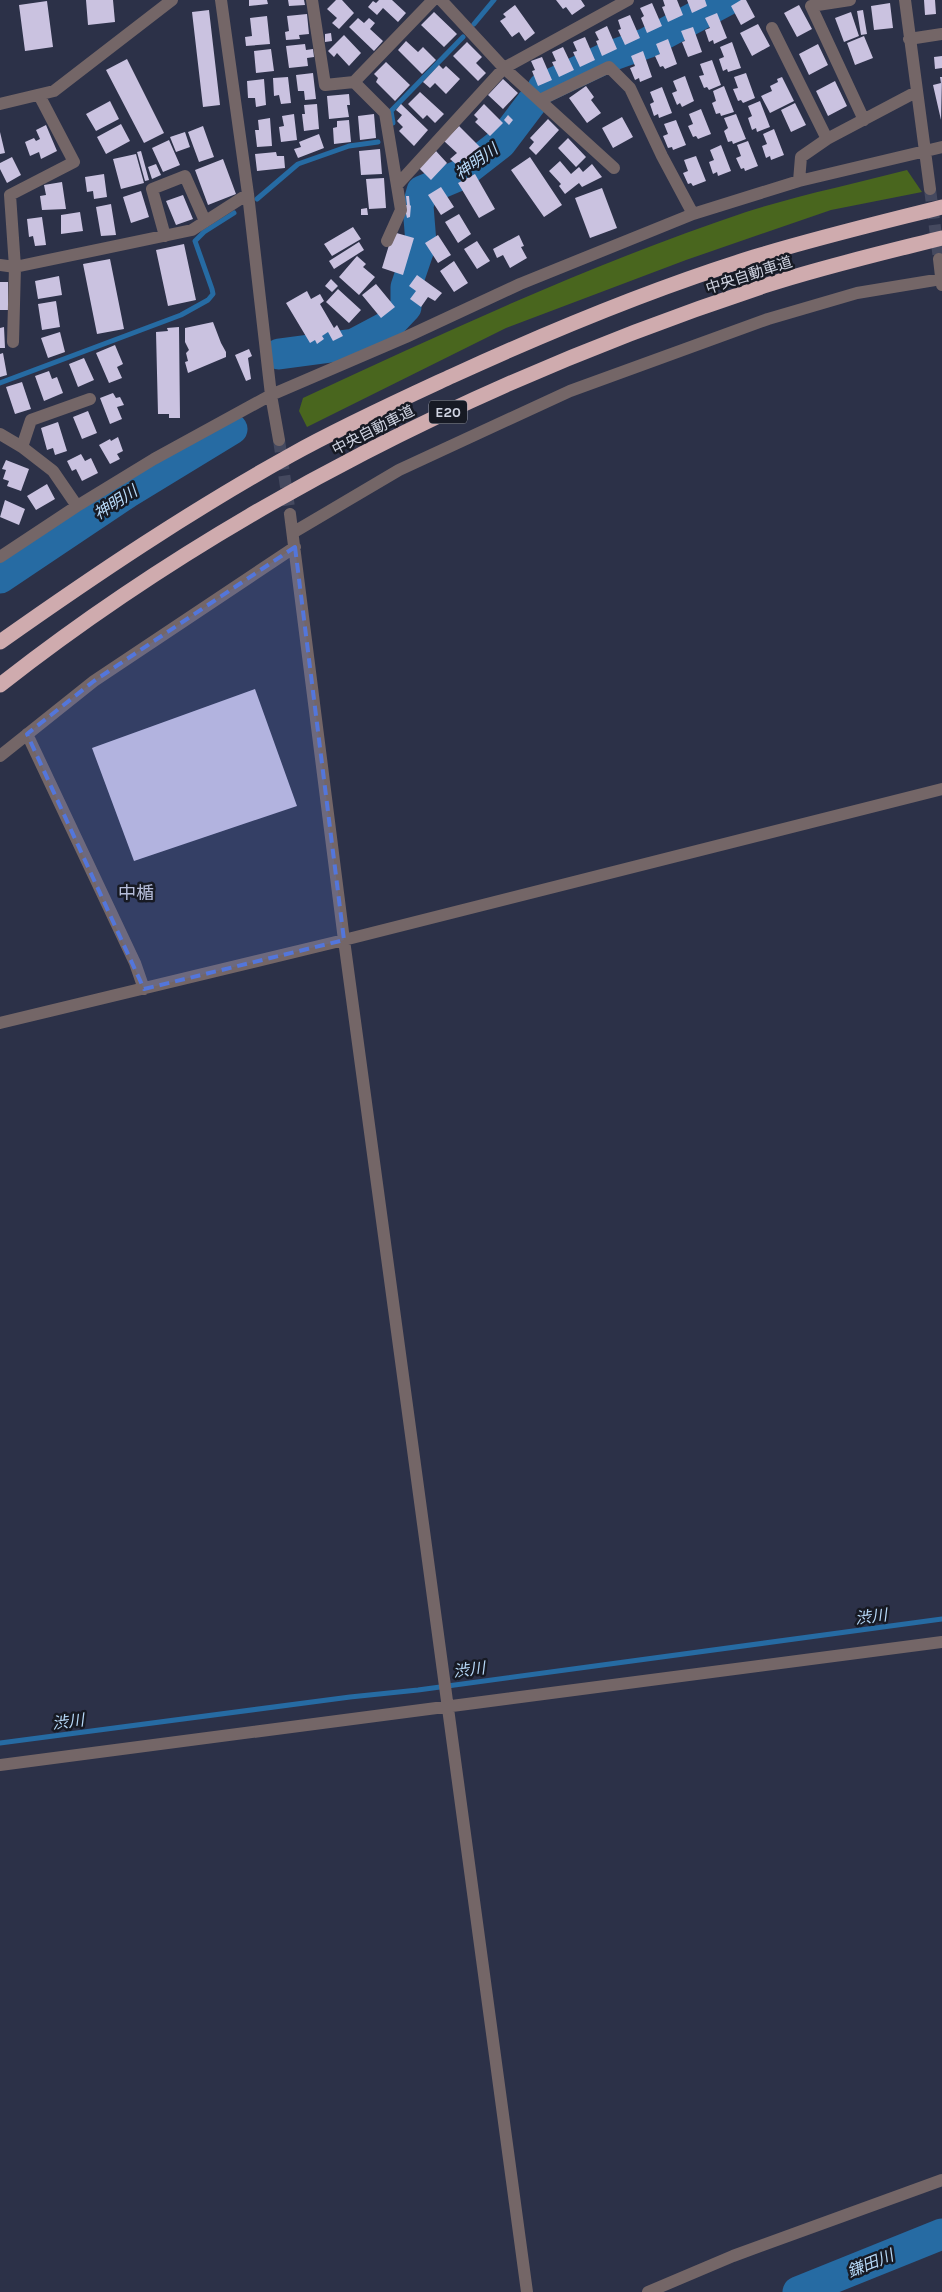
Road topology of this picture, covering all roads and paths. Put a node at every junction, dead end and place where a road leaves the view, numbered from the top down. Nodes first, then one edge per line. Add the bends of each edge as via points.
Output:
1 (172, 0) edge
2 (221, 0) edge
3 (312, 0) edge
4 (433, 0) edge
5 (441, 0) edge
6 (628, 0) edge
7 (850, 0) edge
8 (904, 0) edge
9 (772, 28) dead end
10 (942, 34) edge
11 (909, 38) junction
12 (504, 68) junction
13 (354, 82) junction
14 (916, 92) junction
15 (39, 95) junction
16 (540, 100) junction
17 (0, 104) edge
18 (864, 120) junction
19 (827, 139) junction
20 (942, 147) edge
21 (924, 151) junction
22 (614, 168) dead end
23 (799, 181) junction
24 (398, 184) junction
25 (930, 189) tunnel mouth
26 (248, 194) junction
27 (942, 207) edge
28 (693, 214) junction
29 (205, 221) junction
30 (164, 236) junction
31 (942, 238) edge
32 (387, 241) dead end
33 (939, 259) dead end
34 (0, 265) edge
35 (15, 267) junction
36 (942, 281) edge
37 (13, 342) dead end
38 (271, 395) junction
39 (90, 399) dead end
40 (0, 434) edge
41 (279, 440) tunnel mouth
42 (22, 447) junction
43 (78, 506) junction
44 (290, 514) tunnel mouth
45 (294, 532) junction
46 (295, 547) junction
47 (0, 557) edge
48 (0, 642) edge
49 (0, 685) edge
50 (28, 734) junction
51 (0, 756) edge
52 (942, 789) edge
53 (344, 940) junction
54 (144, 989) junction
55 (0, 1023) edge
56 (942, 1642) edge
57 (447, 1702) junction
58 (0, 1765) edge
59 (942, 2180) edge
60 (527, 2292) edge
61 (648, 2292) edge

1 - 15 street via 54,92
2 - 26 street
3 - 13 street via 325,85
4 - 13 street
5 - 12 street
6 - 12 street
7 - 18 street via 811,6
8 - 11 street
9 - 19 street
10 - 11 street
11 - 14 street
12 - 16 street
12 - 24 street
13 - 24 street via 385,114
14 - 18 street
14 - 21 street
15 - 17 street
15 - 35 street via 74,162 10,195
16 - 22 street
16 - 28 street via 609,67 630,88
18 - 19 street
19 - 23 street via 801,157
20 - 21 street
21 - 23 street
21 - 25 street
23 - 28 street
24 - 32 street via 401,210
26 - 29 street
26 - 38 street
27 - 48 highway, 中央自動車道 / E20 via 754,257 624,302 407,397 294,454 192,512 93,576
28 - 38 street via 520,284
29 - 30 street via 192,230
29 - 30 street via 185,176 152,189
30 - 35 street
31 - 49 highway, 中央自動車道 / E20 via 765,286 650,327 522,378 414,428 206,542 109,606
33 - 36 street
34 - 35 street
35 - 37 street
36 - 45 street via 857,293 768,319 570,391 399,470
38 - 41 street
38 - 43 street via 154,459
39 - 42 street via 31,420
40 - 42 street
42 - 43 street via 53,471
43 - 47 street
44 - 45 street
45 - 46 street
46 - 50 street via 94,681
46 - 53 street
50 - 51 street
50 - 54 street
52 - 53 street
53 - 54 street
53 - 57 street
54 - 55 street
56 - 57 street
57 - 58 street
57 - 60 street
59 - 61 street via 733,2256

